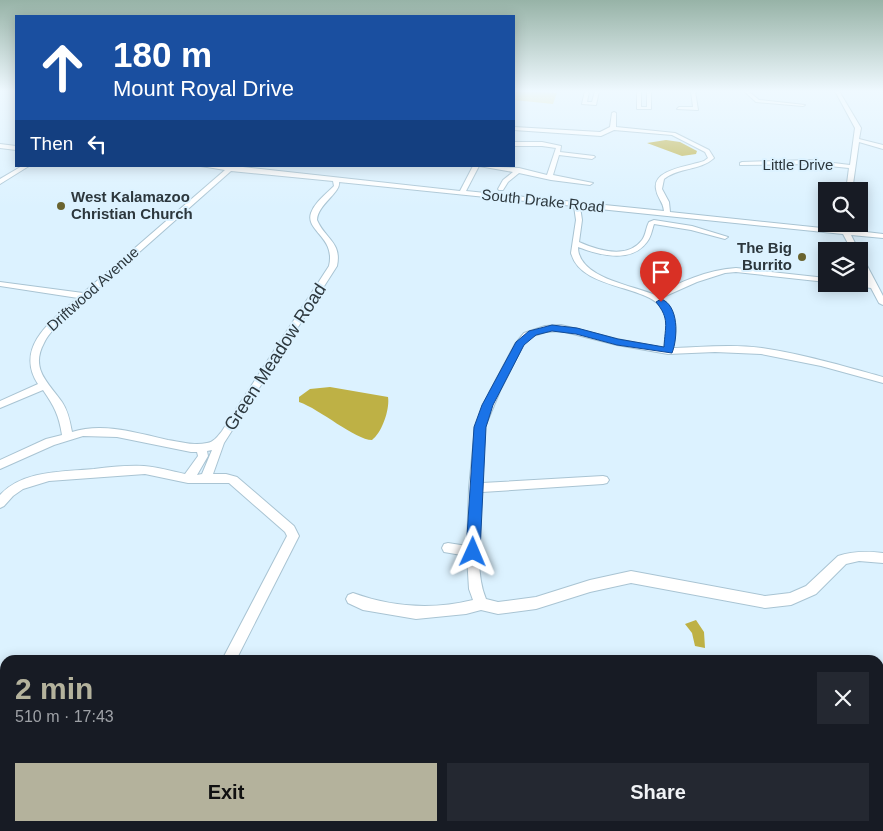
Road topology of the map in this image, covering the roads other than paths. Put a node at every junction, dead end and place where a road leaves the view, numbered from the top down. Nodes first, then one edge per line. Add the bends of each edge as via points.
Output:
1 (524, 130) edge
2 (610, 130) edge
3 (638, 130) edge
4 (857, 130) edge
5 (857, 140) junction
6 (515, 144) edge
7 (0, 146) edge
8 (7, 147) junction
9 (883, 147) edge
10 (15, 148) edge
11 (0, 151) edge
12 (557, 154) junction
13 (592, 157) dead end
14 (742, 164) dead end
15 (24, 167) edge
16 (230, 167) edge
17 (475, 167) edge
18 (492, 167) edge
19 (853, 168) junction
20 (520, 170) junction
21 (551, 178) junction
22 (336, 180) junction
23 (0, 182) edge
24 (851, 182) edge
25 (590, 183) dead end
26 (501, 189) dead end
27 (462, 193) junction
28 (661, 198) junction
29 (577, 205) junction
30 (587, 206) junction
31 (656, 213) junction
32 (667, 214) junction
33 (579, 219) junction
34 (818, 229) edge
35 (845, 232) joint
36 (883, 236) edge
37 (725, 238) dead end
38 (850, 242) edge
39 (575, 243) junction
40 (868, 275) edge
41 (818, 279) edge
42 (0, 284) edge
43 (868, 285) edge
44 (874, 286) junction
45 (84, 296) junction
46 (654, 298) junction
47 (883, 303) edge
48 (668, 351) junction
49 (883, 380) edge
50 (45, 386) junction
51 (0, 405) edge
52 (67, 436) junction
53 (219, 442) junction
54 (202, 448) junction
55 (0, 465) edge
56 (188, 479) junction
57 (207, 480) junction
58 (603, 480) dead end
59 (475, 488) junction
60 (0, 503) edge
61 (448, 548) dead end
62 (473, 552) junction
63 (883, 558) edge
64 (353, 599) dead end
65 (480, 604) junction
66 (232, 655) edge

1 - 2 street via 592,135
3 - 28 street via 679,136 707,150 711,158 662,178 658,187
4 - 5 street
5 - 9 street
5 - 19 street
6 - 12 street via 556,145 559,147
7 - 8 street
8 - 10 street
8 - 11 street
12 - 13 street
12 - 21 street
14 - 19 street, Little Drive via 810,162
15 - 23 street
16 - 22 street, South Drake Road
16 - 45 street, Driftwood Avenue
17 - 27 street
18 - 20 street
19 - 24 street
20 - 21 street
20 - 26 street via 505,181
21 - 25 street
22 - 27 street, South Drake Road
22 - 53 street, Green Meadow Road via 337,186 313,219 334,247 336,259 333,266
27 - 29 street, South Drake Road
28 - 31 street via 656,202
28 - 32 street via 666,202
29 - 30 street, South Drake Road
29 - 33 street
30 - 31 street, South Drake Road
30 - 33 street
31 - 32 street, South Drake Road
32 - 34 street, South Drake Road
33 - 39 street
35 - 36 street, South Drake Road
35 - 38 street
37 - 39 street via 692,228 654,222 645,242 624,254 594,251
39 - 46 street via 577,260 587,270
40 - 44 street
41 - 46 street via 722,271
42 - 45 street
43 - 44 street
44 - 47 street
45 - 50 street, Driftwood Avenue via 47,330 35,348 36,375
46 - 48 street via 667,308 671,317
48 - 49 street via 761,351 820,362
48 - 59 street via 570,330 545,329 527,335 519,344 480,427
50 - 51 street
50 - 52 street, Driftwood Avenue via 66,417
52 - 54 street, Green Meadow Road via 84,432 116,433
52 - 55 street, Green Meadow Road
53 - 54 street, Green Meadow Road
53 - 57 street via 218,454 206,472
54 - 56 street via 203,456
56 - 57 street
56 - 60 street via 145,470 49,477 19,486
57 - 66 street via 233,480 290,529 293,536
58 - 59 street
59 - 62 street
61 - 62 street
62 - 65 street via 475,589
63 - 65 street via 859,556 842,560 811,590 790,599 765,602 631,577 536,603 498,608
64 - 65 street via 416,613

